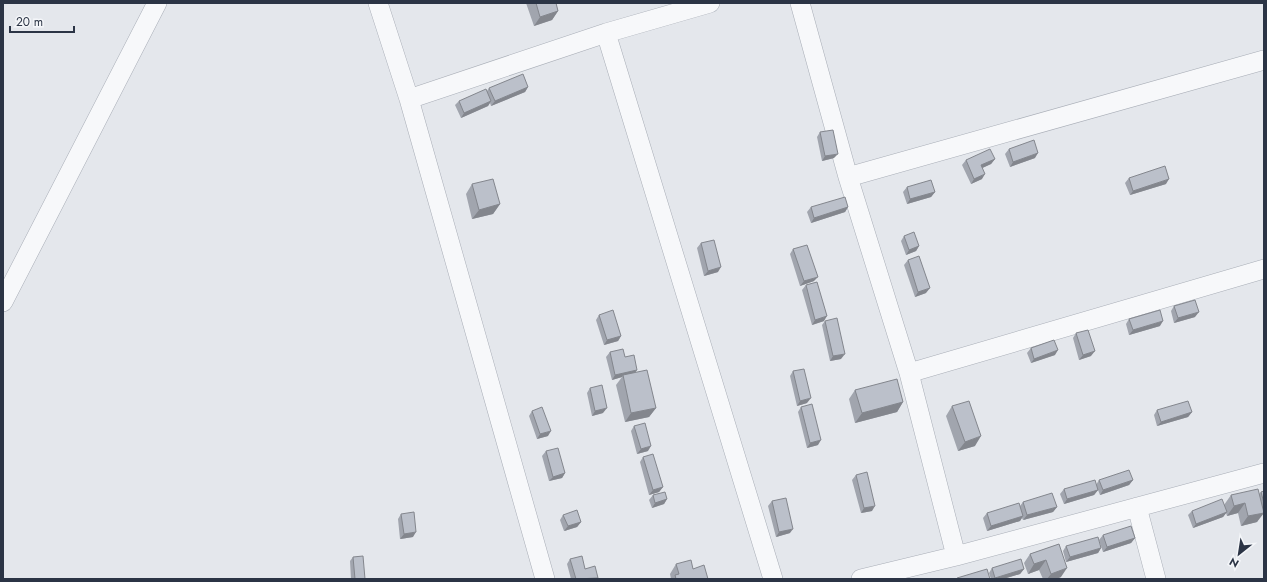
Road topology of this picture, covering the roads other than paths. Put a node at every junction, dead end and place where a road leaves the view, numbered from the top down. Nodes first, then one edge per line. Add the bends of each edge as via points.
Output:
1 (157, 3) edge
2 (378, 3) edge
3 (710, 3) edge
4 (800, 3) edge
5 (606, 33) junction
6 (1264, 60) edge
7 (409, 99) junction
8 (848, 177) junction
9 (1264, 269) edge
10 (3, 302) edge
11 (909, 373) junction
12 (1264, 473) edge
13 (1137, 507) junction
14 (956, 556) junction
15 (544, 579) edge
16 (773, 579) edge
17 (861, 579) edge
18 (1156, 579) edge

1 - 10 street
2 - 7 street
3 - 5 street
4 - 8 street
5 - 7 street
5 - 16 street
6 - 8 street
7 - 15 street
8 - 11 street
9 - 11 street
11 - 14 street
12 - 13 street
13 - 14 street
13 - 18 street
14 - 17 street

